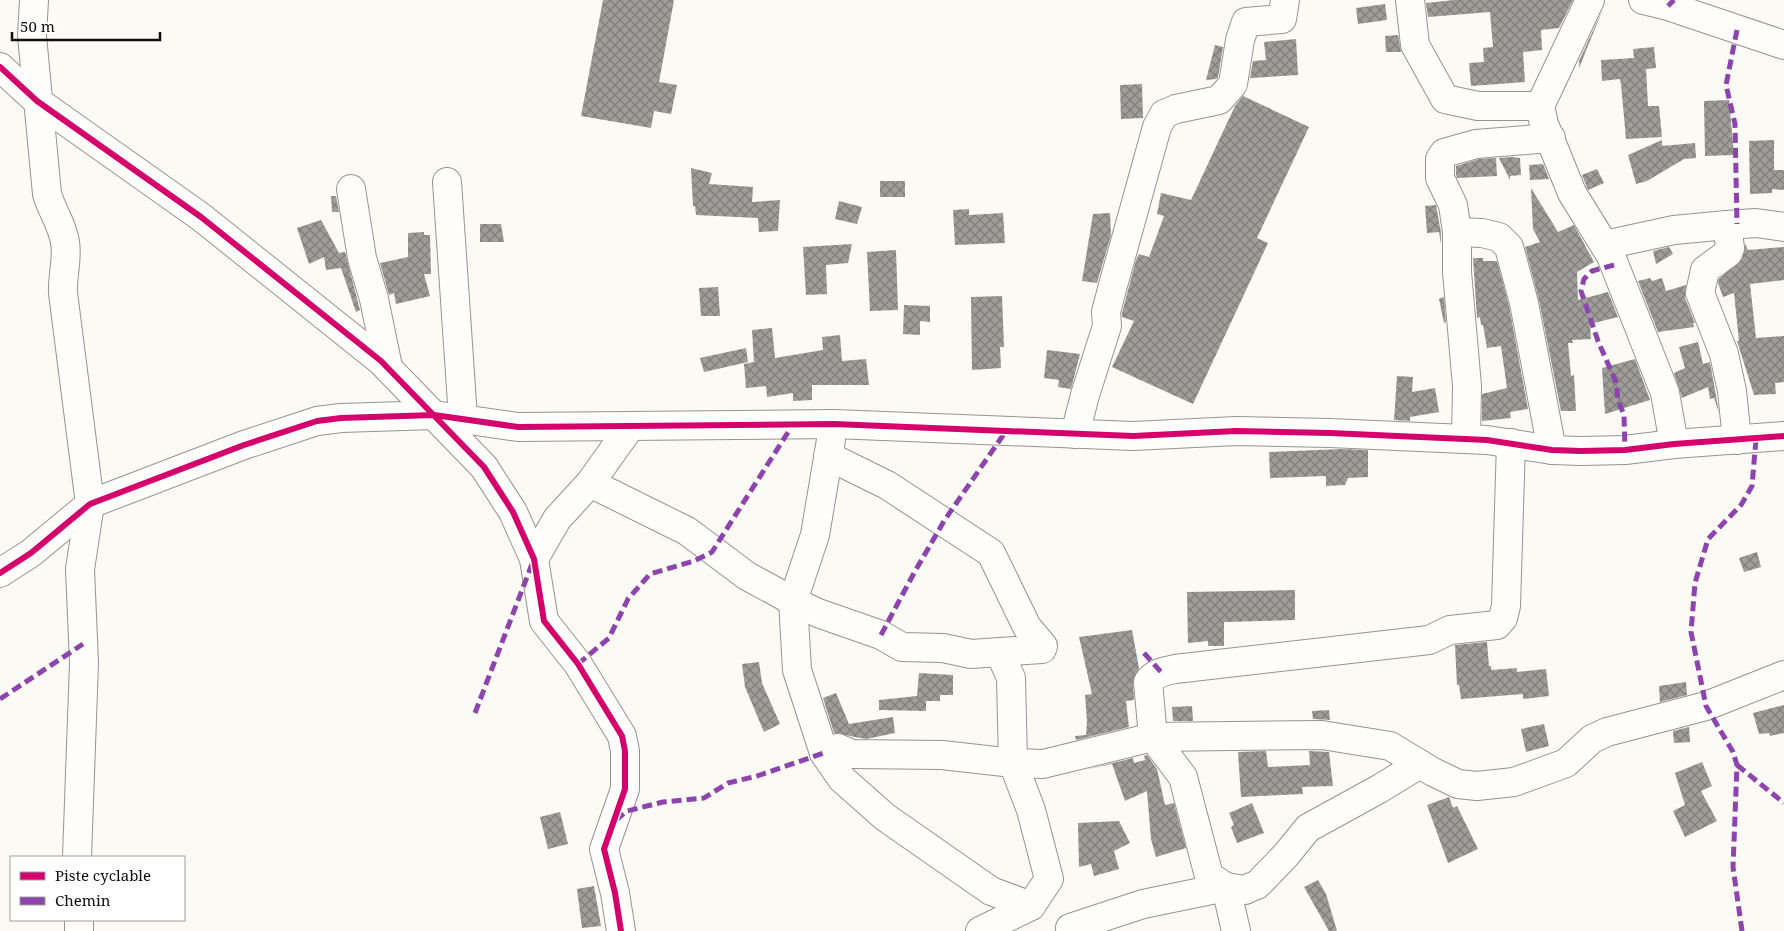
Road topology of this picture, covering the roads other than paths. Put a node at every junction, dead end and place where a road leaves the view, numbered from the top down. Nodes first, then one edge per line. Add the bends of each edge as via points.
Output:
1 (34, 0) edge
2 (1285, 0) edge
3 (1410, 0) edge
4 (1590, 0) edge
5 (1643, 0) edge
6 (1784, 45) edge
7 (0, 67) edge
8 (37, 102) junction
9 (1540, 106) junction
10 (1551, 138) junction
11 (447, 182) dead end
12 (352, 188) dead end
13 (1727, 226) junction
14 (1784, 227) edge
15 (1457, 232) junction
16 (1605, 245) junction
17 (388, 367) junction
18 (434, 415) junction
19 (463, 418) junction
20 (834, 424) junction
21 (630, 428) junction
22 (1075, 434) junction
23 (1784, 436) edge
24 (1466, 439) junction
25 (1737, 440) junction
26 (1511, 443) junction
27 (1674, 444) junction
28 (1552, 450) junction
29 (828, 456) junction
30 (590, 483) junction
31 (90, 504) junction
32 (534, 559) junction
33 (0, 573) edge
34 (793, 601) junction
35 (1000, 653) junction
36 (1784, 675) edge
37 (1153, 737) junction
38 (824, 753) junction
39 (1013, 763) junction
40 (1420, 764) junction
41 (77, 856) edge
42 (1226, 887) junction
43 (1032, 906) junction
44 (621, 931) edge
45 (980, 931) edge
46 (1071, 931) edge
47 (1236, 931) edge

1 - 8 street via 32,36
2 - 22 street via 1282,19 1246,22 1233,84 1219,100 1170,111 1164,114 1157,127 1108,305 1107,326
3 - 9 street via 1415,45 1445,99 1478,106
4 - 9 street
5 - 6 street
7 - 8 street
8 - 17 street via 201,217
8 - 31 street via 47,194 60,220 66,243 63,293
9 - 10 street
10 - 15 street via 1476,144 1441,155 1440,178 1453,206
10 - 16 street via 1572,193
11 - 19 street
12 - 17 street via 362,258
13 - 14 street via 1756,223
13 - 16 street via 1674,230
13 - 25 street via 1728,253 1705,270 1700,293 1724,354
15 - 24 street via 1467,386
15 - 28 street via 1499,237 1509,247 1524,303
16 - 27 street via 1665,393
17 - 18 street
18 - 19 street
18 - 31 street via 317,421 244,445
18 - 32 street via 484,468 513,512
19 - 21 street via 499,426
20 - 21 street
20 - 22 street
20 - 29 street
21 - 30 street
22 - 24 street via 1133,436 1236,431
23 - 25 street
24 - 26 street
25 - 27 street
26 - 28 street
26 - 37 street via 1506,606 1497,625 1450,630 1429,640 1161,672 1148,682
27 - 28 street via 1625,450
29 - 34 street via 815,535
29 - 35 street via 887,485 991,553 1027,627 1044,647 1041,650
30 - 32 street via 558,519
30 - 34 street via 687,531 747,576
31 - 33 street via 32,553
31 - 41 street via 79,575 84,663
32 - 44 street via 544,621 578,664 622,736 625,789 604,849
34 - 35 street via 881,635 902,647 943,648 971,654
34 - 38 street via 797,670
35 - 39 street via 1011,678
36 - 40 street via 1706,706 1607,732 1592,739 1566,763 1514,782 1466,786
37 - 39 street via 1043,764
37 - 40 street via 1332,736 1390,746
37 - 42 street via 1183,777 1209,876
38 - 39 street via 838,748 852,754 942,755
38 - 43 street via 842,779 885,817 991,891
39 - 43 street via 1048,867 1049,879
40 - 42 street via 1308,828 1286,856 1257,884 1244,890
42 - 46 street via 1143,904 1088,921 1070,928
42 - 47 street
43 - 45 street

